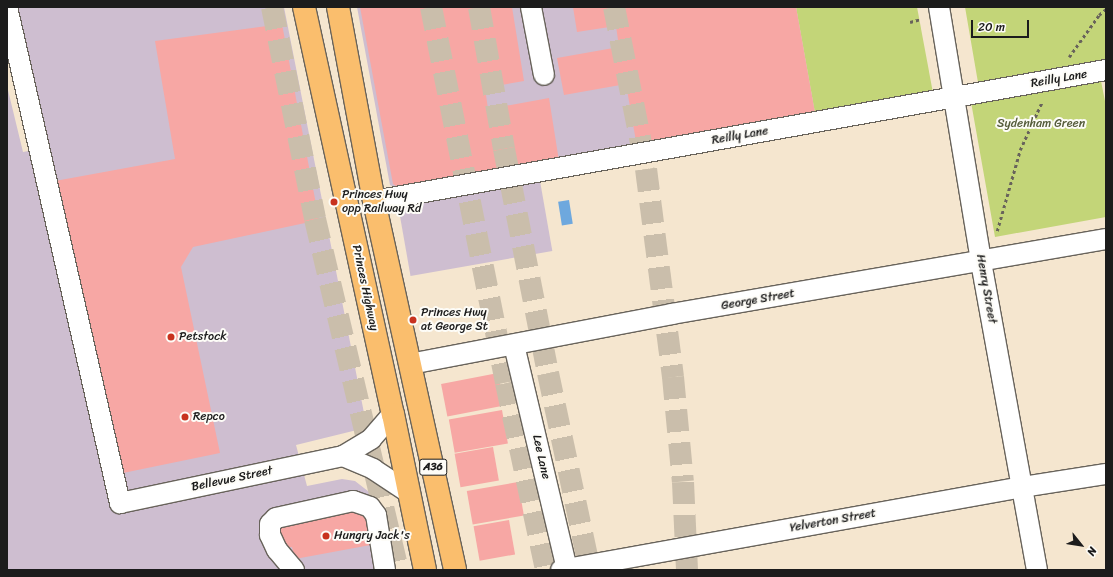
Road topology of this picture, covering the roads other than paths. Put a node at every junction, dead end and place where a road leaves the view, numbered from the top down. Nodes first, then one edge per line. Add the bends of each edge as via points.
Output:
1 (7, 7) edge
2 (304, 7) edge
3 (338, 7) edge
4 (531, 7) edge
5 (931, 13) edge
6 (1106, 70) edge
7 (544, 75) dead end
8 (955, 98) junction
9 (374, 201) junction
10 (1106, 240) edge
11 (981, 262) junction
12 (514, 345) junction
13 (410, 364) junction
14 (393, 414) junction
15 (343, 456) junction
16 (1106, 474) edge
17 (1022, 488) junction
18 (408, 492) junction
19 (564, 569) edge
20 (294, 570) edge
21 (385, 570) edge
22 (425, 570) edge
23 (455, 570) edge
24 (1036, 570) edge

1 - 15 street, Bellevue Street via 120,503
2 - 14 highway, Princes Highway / A36
3 - 9 highway, A36
4 - 7 street
5 - 8 street, Henry Street
6 - 8 street, Reilly Lane
8 - 9 street, Reilly Lane
8 - 11 street, Henry Street
9 - 13 highway, A36
10 - 11 street, George Street
11 - 12 street, George Street via 672,314
11 - 17 street, Henry Street
12 - 13 street, George Street
12 - 19 street, Lee Lane
13 - 23 highway, A36
14 - 15 street, Bellevue Street via 372,439
14 - 18 highway, Princes Highway / A36
15 - 18 street via 373,469
16 - 17 street, Yelverton Street
17 - 19 street, Yelverton Street
17 - 24 street, Henry Street
18 - 22 highway, Princes Highway / A36
20 - 21 street via 276,550 270,535 270,524 276,518 353,501 370,507 376,515

